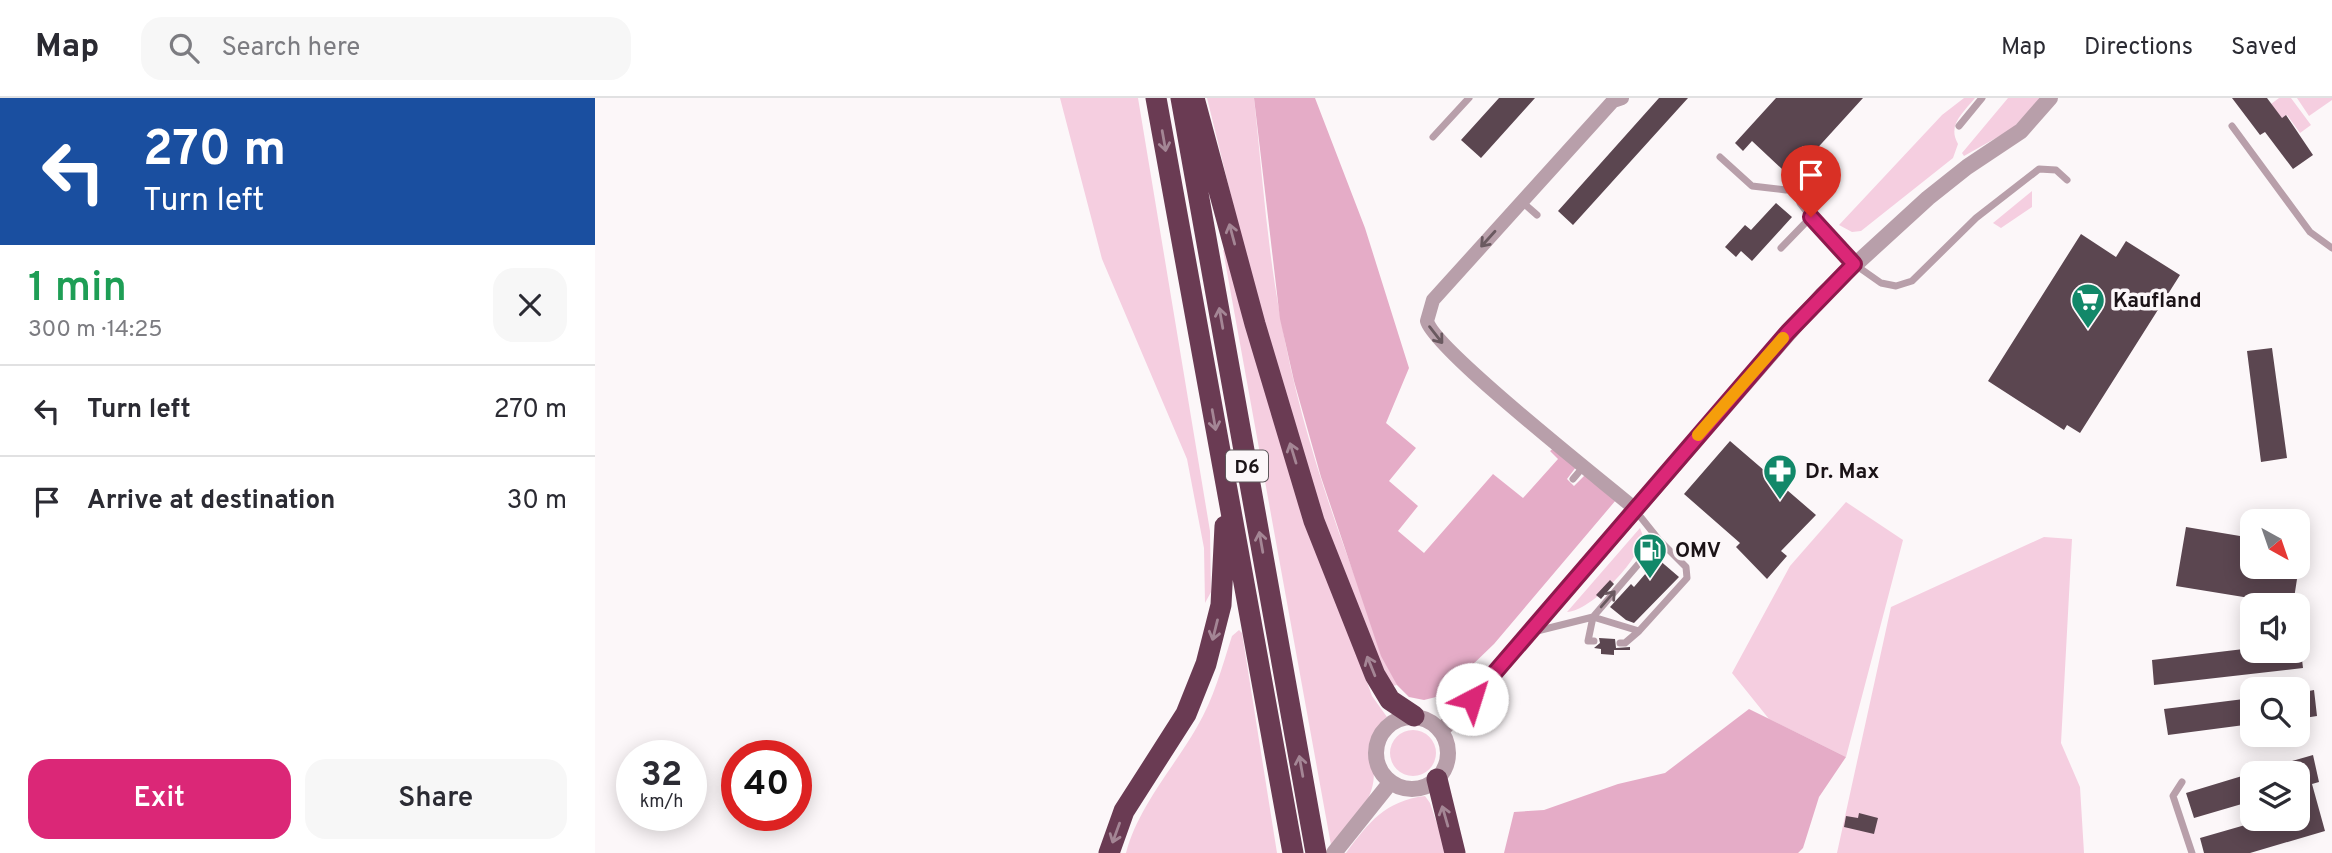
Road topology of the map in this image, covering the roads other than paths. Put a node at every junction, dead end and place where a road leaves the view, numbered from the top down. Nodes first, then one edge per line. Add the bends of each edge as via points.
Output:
1 (1156, 98) edge
2 (1181, 98) edge
3 (1194, 98) edge
4 (1469, 98) edge
5 (1982, 98) edge
6 (2050, 98) edge
7 (1616, 99) edge
8 (1959, 126) dead end
9 (2232, 126) dead end
10 (1433, 137) dead end
11 (1720, 158) dead end
12 (2067, 180) dead end
13 (1786, 190) dead end
14 (1521, 202) junction
15 (1800, 203) dead end
16 (1537, 215) dead end
17 (1811, 217) junction
18 (1781, 248) dead end
19 (2332, 248) edge
20 (1854, 264) junction
21 (1585, 466) junction
22 (1573, 479) dead end
23 (1226, 489) junction
24 (1634, 508) junction
25 (1659, 540) junction
26 (1593, 617) junction
27 (1639, 631) junction
28 (1526, 634) junction
29 (1594, 641) dead end
30 (1620, 643) dead end
31 (1414, 716) junction
32 (1441, 731) junction
33 (1437, 779) junction
34 (2182, 782) dead end
35 (1389, 783) junction
36 (1315, 843) edge
37 (1109, 853) edge
38 (1293, 853) edge
39 (1334, 853) edge
40 (1455, 853) edge
41 (2192, 853) edge

1 -> 23 highway, D6
36 -> 2 highway, D6
31 -> 3 highway via 1390,700 1375,675 1314,521
4 - 10 lane
5 - 8 lane
6 - 20 street via 2021,131 1967,167
7 - 14 street
9 - 19 lane via 2310,232
11 - 13 lane via 1752,186
12 - 20 lane via 2056,170 2039,169 1976,218 1903,285 1881,284
14 - 16 lane
14 -> 21 street via 1429,308 1429,329
15 - 17 lane
17 - 18 lane
17 - 20 lane
20 - 24 street
21 - 22 lane
21 - 24 street
23 -> 37 highway via 1221,606 1206,664 1187,714 1124,811
23 - 38 highway, D6
24 - 25 lane
24 - 28 street
26 -> 25 lane
25 - 27 lane via 1686,567 1687,578
26 - 27 lane
26 - 28 lane
26 - 29 lane via 1587,632 1588,640
27 - 30 lane
28 - 32 street
31 - 32 street
31 - 35 street via 1396,720 1377,740 1375,759
32 - 33 street via 1448,756
33 - 35 street via 1414,790
40 -> 33 highway
34 - 41 lane via 2173,796
35 - 39 street

